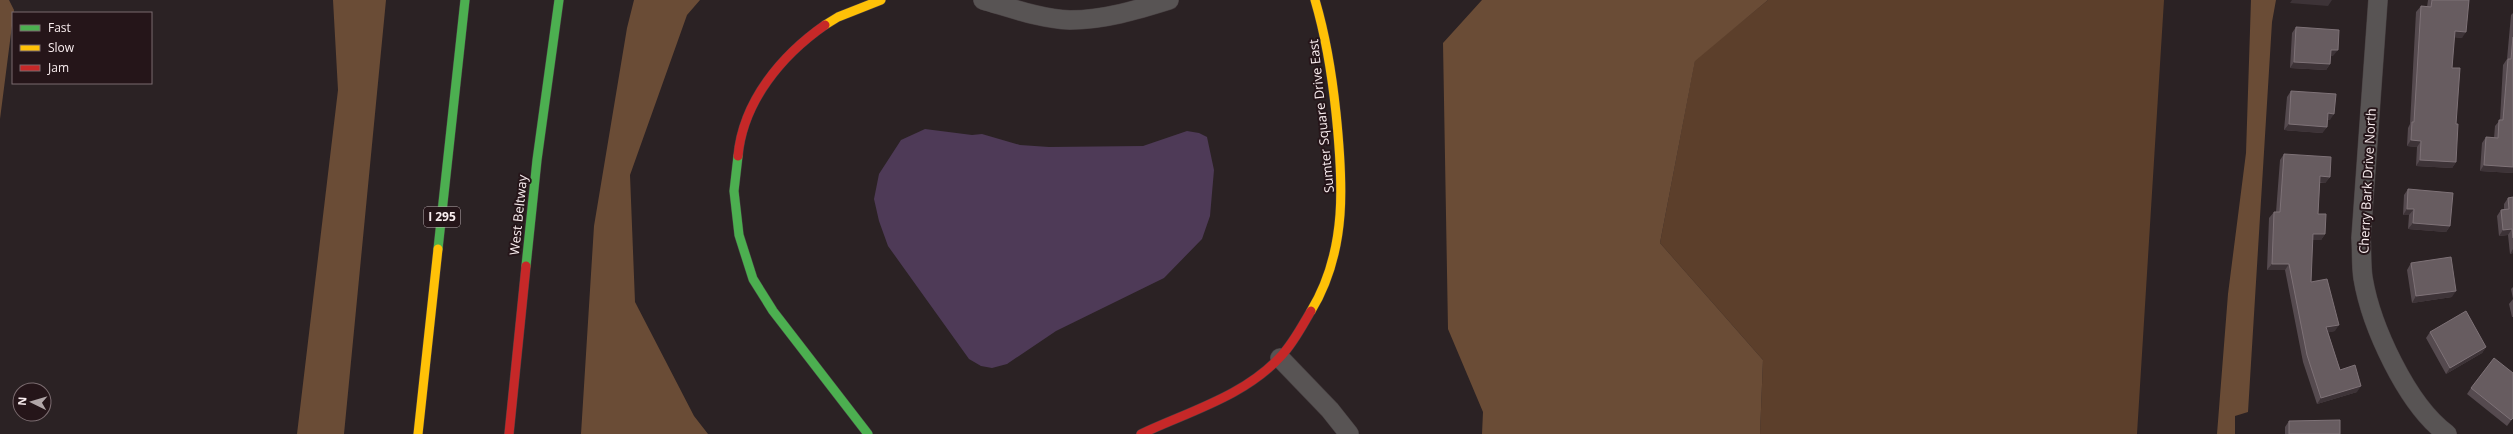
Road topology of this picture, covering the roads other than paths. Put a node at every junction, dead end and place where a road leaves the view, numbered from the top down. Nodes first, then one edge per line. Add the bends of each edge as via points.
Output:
1 (465, 0) edge
2 (560, 0) edge
3 (566, 0) edge
4 (881, 0) edge
5 (984, 0) edge
6 (1169, 0) edge
7 (1315, 0) edge
8 (2378, 0) edge
9 (537, 160) junction
10 (1280, 358) junction
11 (2443, 433) edge
12 (418, 434) edge
13 (509, 434) edge
14 (868, 434) edge
15 (1141, 434) edge
16 (1349, 434) edge

1 - 12 main road, I 295
2 - 9 main road, West Beltway
3 - 9 main road
4 - 14 main road via 859,6 828,21 798,44 773,73 753,104 740,138 734,174 734,212 741,249 754,280 767,304
5 - 6 street via 1038,15 1069,20 1106,17 1136,11
7 - 10 main road, Sumter Square Drive East via 1329,51 1344,176 1344,207 1338,242 1326,281 1312,312
8 - 11 street, Cherry Bark Drive North via 2361,238 2363,278 2371,311 2398,371 2415,398
9 - 13 main road, West Beltway
10 - 15 main road, Sumter Square Drive East via 1242,387 1212,404 1168,420
10 - 16 street via 1330,410

